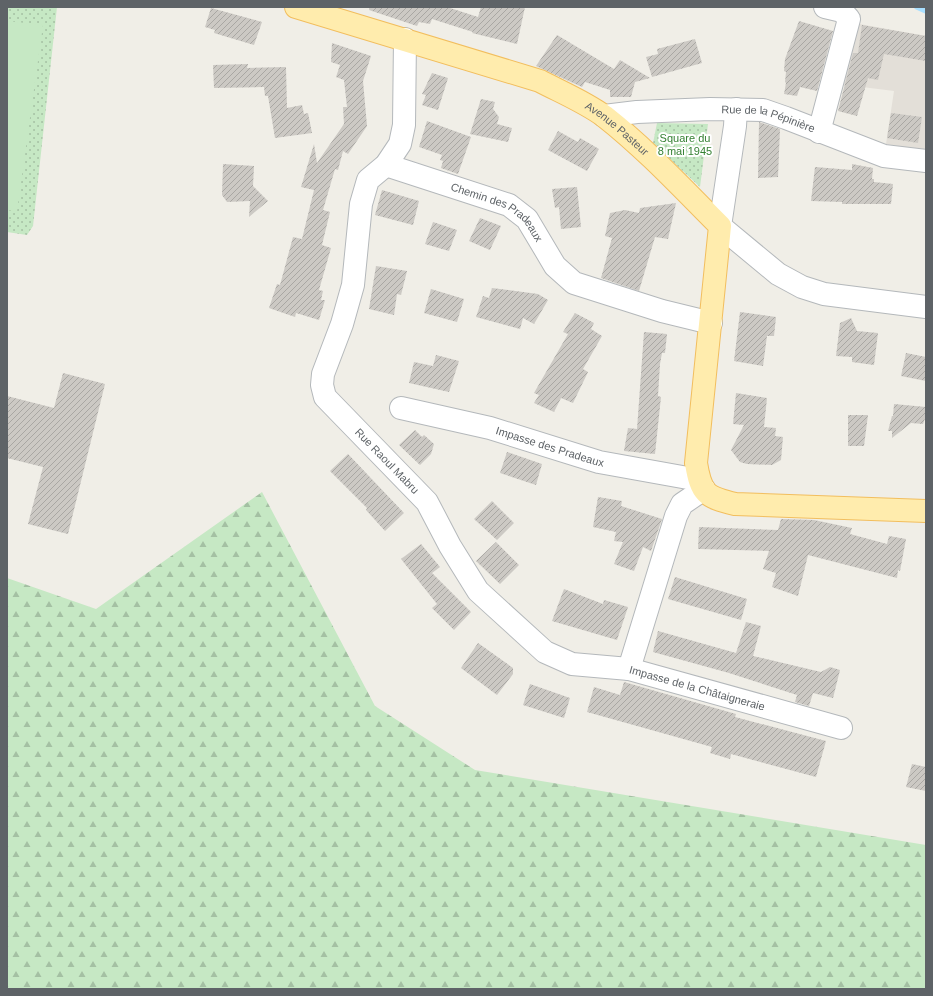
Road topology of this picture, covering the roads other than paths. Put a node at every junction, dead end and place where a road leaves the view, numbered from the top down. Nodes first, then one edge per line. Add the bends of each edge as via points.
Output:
1 (296, 7) edge
2 (825, 7) edge
3 (405, 39) junction
4 (736, 109) junction
5 (604, 116) junction
6 (820, 132) junction
7 (926, 161) edge
8 (386, 165) junction
9 (720, 226) junction
10 (926, 307) edge
11 (711, 322) junction
12 (401, 408) dead end
13 (701, 484) junction
14 (926, 511) edge
15 (629, 669) junction
16 (841, 728) dead end

1 - 3 main road, Avenue Pasteur
2 - 6 street via 842,11 849,19
3 - 5 main road, Avenue Pasteur via 540,81
3 - 8 street via 404,125 400,144
4 - 5 street, Rue de la Pépinière via 637,112
4 - 6 street, Rue de la Pépinière via 763,110
4 - 9 street
5 - 9 main road, Avenue Pasteur
6 - 7 street, Rue de la Pépinière via 884,156
8 - 11 street, Chemin des Pradeaux via 509,205 527,219 554,266 574,283 662,311
8 - 15 street, Rue Raoul Mabru via 368,180 361,204 353,285 342,324 323,374 325,397 427,502 450,546 478,590 545,652 572,664
9 - 10 street, Avenue Pasteur via 778,274 802,287 824,294
9 - 11 main road
11 - 13 main road via 697,444 696,463
12 - 13 street, Impasse des Pradeaux via 490,428 599,462
13 - 14 main road via 713,499 735,504
13 - 15 street, Impasse de la Châtaigneraie via 682,504 676,516
15 - 16 street, Impasse de la Châtaigneraie

